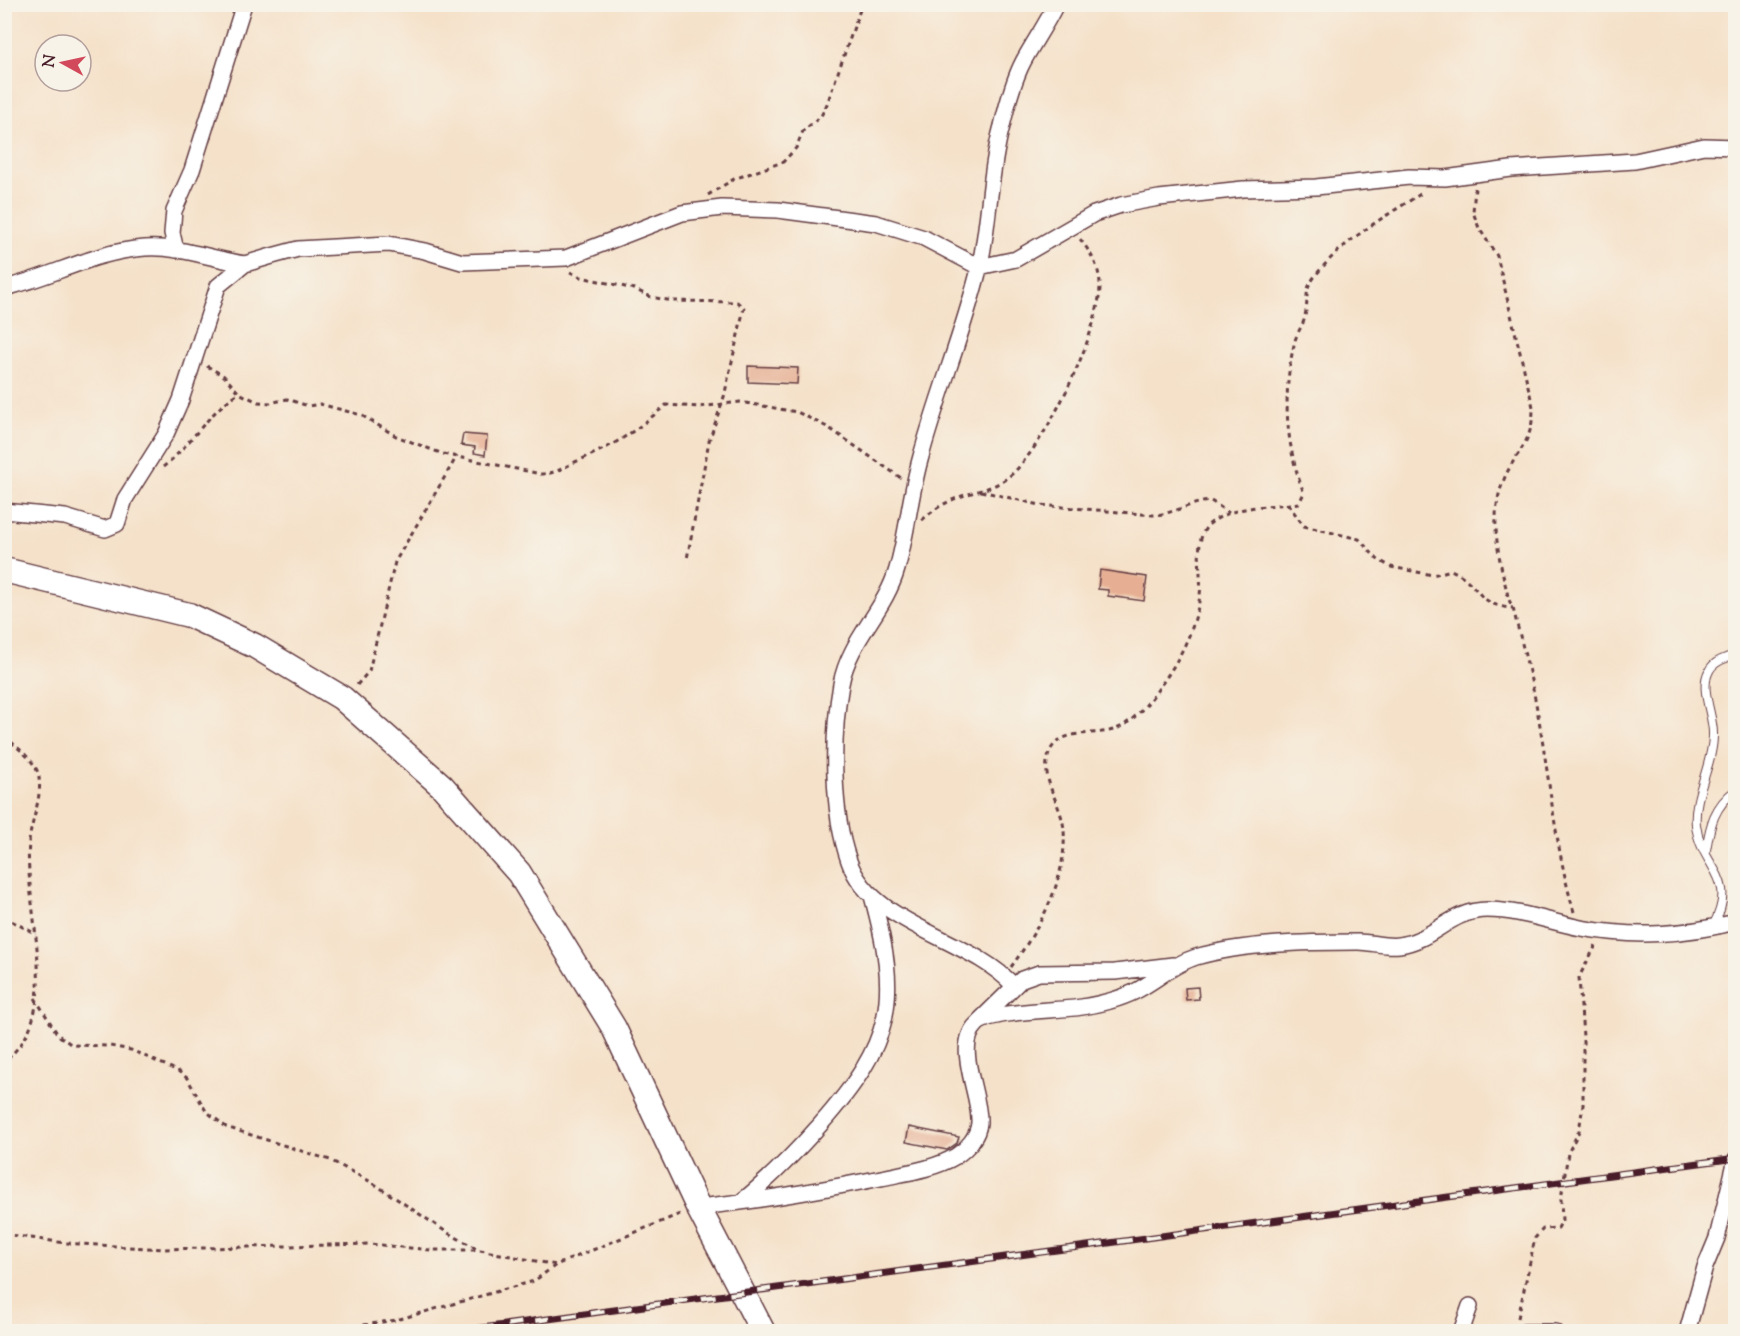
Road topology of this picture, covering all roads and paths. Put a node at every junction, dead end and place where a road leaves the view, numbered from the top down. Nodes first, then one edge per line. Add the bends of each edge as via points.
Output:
1 (244, 4) edge
2 (862, 4) edge
3 (1056, 4) edge
4 (1736, 147) edge
5 (1480, 172) junction
6 (1445, 178) junction
7 (682, 213) junction
8 (1070, 226) junction
9 (176, 250) junction
10 (547, 260) junction
11 (245, 264) junction
12 (979, 267) junction
13 (4, 288) edge
14 (194, 355) junction
15 (239, 393) junction
16 (722, 402) junction
17 (457, 456) junction
18 (162, 469) dead end
19 (913, 486) junction
20 (979, 491) junction
21 (1288, 504) junction
22 (4, 511) edge
23 (1229, 513) junction
24 (904, 534) junction
25 (687, 559) dead end
26 (4, 570) edge
27 (1513, 608) junction
28 (1736, 655) edge
29 (342, 698) junction
30 (4, 736) edge
31 (1736, 790) edge
32 (1705, 851) junction
33 (872, 896) junction
34 (4, 917) edge
35 (1736, 922) edge
36 (1712, 927) junction
37 (1579, 928) junction
38 (1602, 931) junction
39 (36, 934) junction
40 (1176, 965) junction
41 (1010, 980) junction
42 (35, 998) junction
43 (978, 1022) junction
44 (4, 1063) edge
45 (1736, 1159) edge
46 (739, 1203) junction
47 (698, 1207) junction
48 (4, 1234) edge
49 (480, 1250) junction
50 (556, 1265) junction
51 (1470, 1306) dead end
52 (1521, 1328) edge
53 (158, 1332) edge
54 (228, 1332) edge
55 (319, 1332) edge
56 (763, 1332) edge
57 (1461, 1332) edge
58 (1555, 1332) edge
59 (1687, 1332) edge

1 - 9 street via 192,170 174,211 172,233
2 - 7 path via 827,104 821,116 803,131 790,156 769,168 734,179
3 - 12 street via 1022,64 1002,125
4 - 5 street via 1689,148 1635,161
5 - 6 street
5 - 27 path via 1473,212 1497,256 1533,407 1533,428 1506,473 1498,501 1496,533
6 - 8 street via 1409,177 1159,198 1121,205
6 - 21 path via 1346,243 1307,290 1306,314 1294,343 1287,396 1292,459 1304,493 1299,503
7 - 10 street via 576,255
7 - 12 street via 722,208 778,210 876,223 924,238
8 - 12 street via 1016,259
8 - 20 path via 1097,267 1099,298 1088,339 1070,384 1028,455 1006,479
9 - 11 street
9 - 13 street via 127,250
10 - 11 street via 462,262 409,247 361,244 298,249
10 - 16 path via 581,277 634,289 651,297 742,304 744,314
11 - 14 street via 213,293
12 - 19 street
14 - 15 path via 229,380
14 - 22 street via 181,400 125,499 117,524 105,529 64,517
15 - 17 path via 258,402 287,399 361,415 396,436
15 - 18 path
16 - 17 path via 666,405 608,449 551,474
16 - 19 path via 797,412 829,428
16 - 25 path via 709,441
17 - 29 path via 395,562 369,671
19 - 24 street
20 - 23 path via 1040,505 1153,515 1211,501
20 - 24 path via 948,501
21 - 23 path
21 - 27 path via 1304,526 1359,540 1391,567 1433,575 1451,570 1464,576 1487,603
23 - 41 path via 1210,523 1201,535 1201,587 1194,626 1156,693 1118,729 1062,739 1051,750 1047,774 1064,830 1060,875
24 - 33 street via 897,571 859,636 841,685 836,752 840,823 849,862
26 - 29 highway via 189,615 255,645
27 - 37 path via 1534,694 1563,875
28 - 32 lane via 1724,658 1709,670 1706,682 1713,748 1696,820
29 - 47 highway via 442,786 519,873 614,1028
30 - 39 path via 32,762 38,774 29,843
31 - 32 lane via 1721,803 1710,822
32 - 36 lane via 1725,892 1724,904
33 - 41 street
33 - 46 street via 889,966 882,1034 850,1091 772,1178
34 - 39 path
35 - 36 street
36 - 38 street via 1668,935
37 - 38 street
37 - 40 street via 1524,914 1473,911 1398,946 1351,942 1269,947 1216,953
38 - 52 path via 1580,977 1583,1105 1579,1131 1568,1153 1562,1221 1558,1228 1543,1229 1535,1238
39 - 42 path
40 - 41 street via 1115,972 1039,973
40 - 43 street via 1132,993 1105,1002 1048,1012 1006,1013
41 - 43 street
42 - 44 path via 28,1030
42 - 49 path via 58,1035 72,1045 131,1050 178,1071 187,1078 206,1111 226,1127 330,1160
43 - 46 street via 970,1034 967,1057 979,1123 974,1139 956,1156 917,1170
45 - 59 street via 1717,1238
46 - 47 street
47 - 50 path
47 - 56 highway
48 - 49 path via 65,1243 163,1249 370,1244
49 - 50 path
50 - 55 path via 534,1281 396,1320
51 - 57 street
52 - 58 street
53 - 54 path via 210,1328

